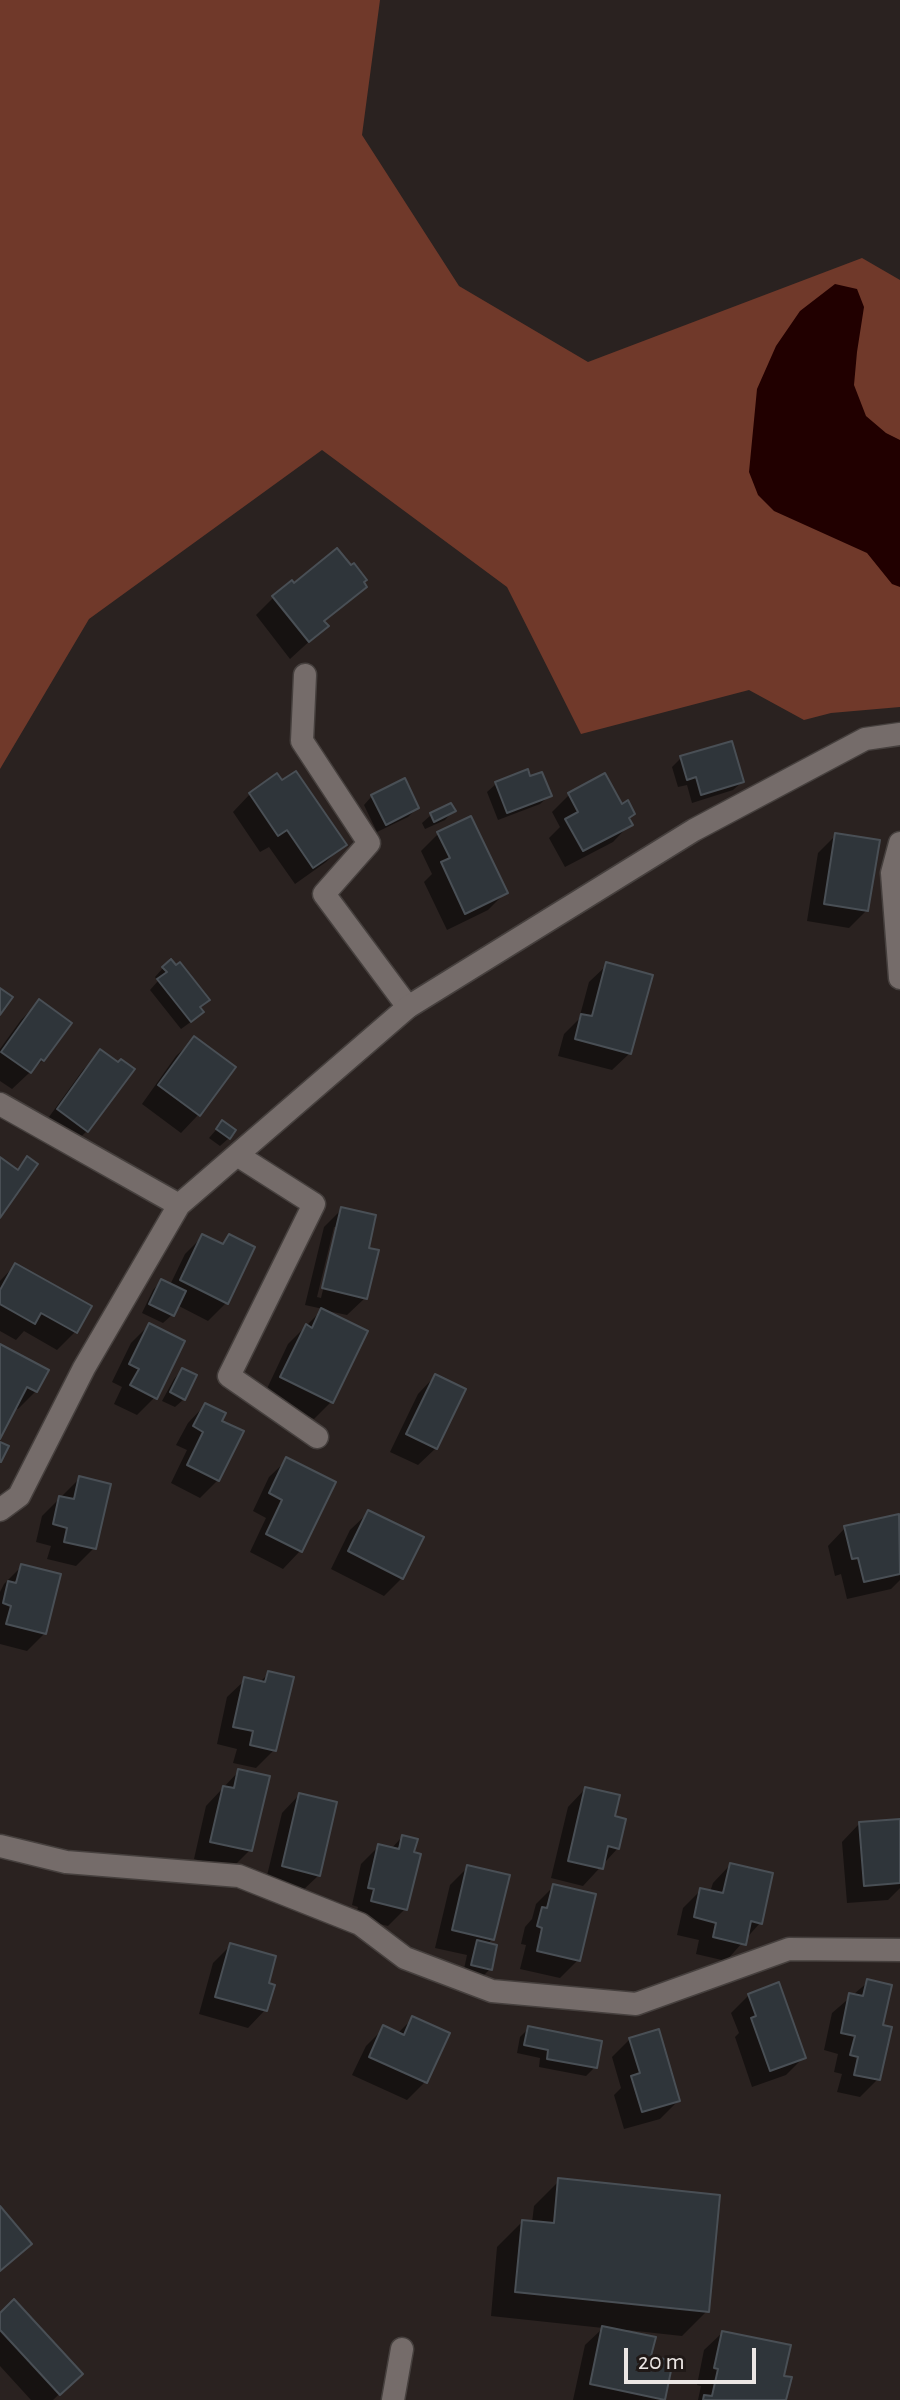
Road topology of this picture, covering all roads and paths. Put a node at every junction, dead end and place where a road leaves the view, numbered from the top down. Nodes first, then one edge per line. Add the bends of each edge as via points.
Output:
1 (305, 675) dead end
2 (900, 734) edge
3 (900, 843) edge
4 (900, 978) edge
5 (408, 1007) junction
6 (0, 1104) edge
7 (237, 1155) junction
8 (179, 1205) junction
9 (317, 1437) dead end
10 (0, 1510) edge
11 (0, 1846) edge
12 (900, 1950) edge
13 (402, 2349) dead end
14 (393, 2400) edge

1 - 5 street via 302,741 369,843 324,894
2 - 5 street via 865,739 694,830
3 - 4 street via 892,873
5 - 7 street
6 - 8 street
7 - 8 street
7 - 9 street via 314,1204 229,1376
8 - 10 street via 84,1368 19,1496
11 - 12 street via 66,1862 239,1876 360,1924 405,1958 492,1991 636,2004 789,1949
13 - 14 street

